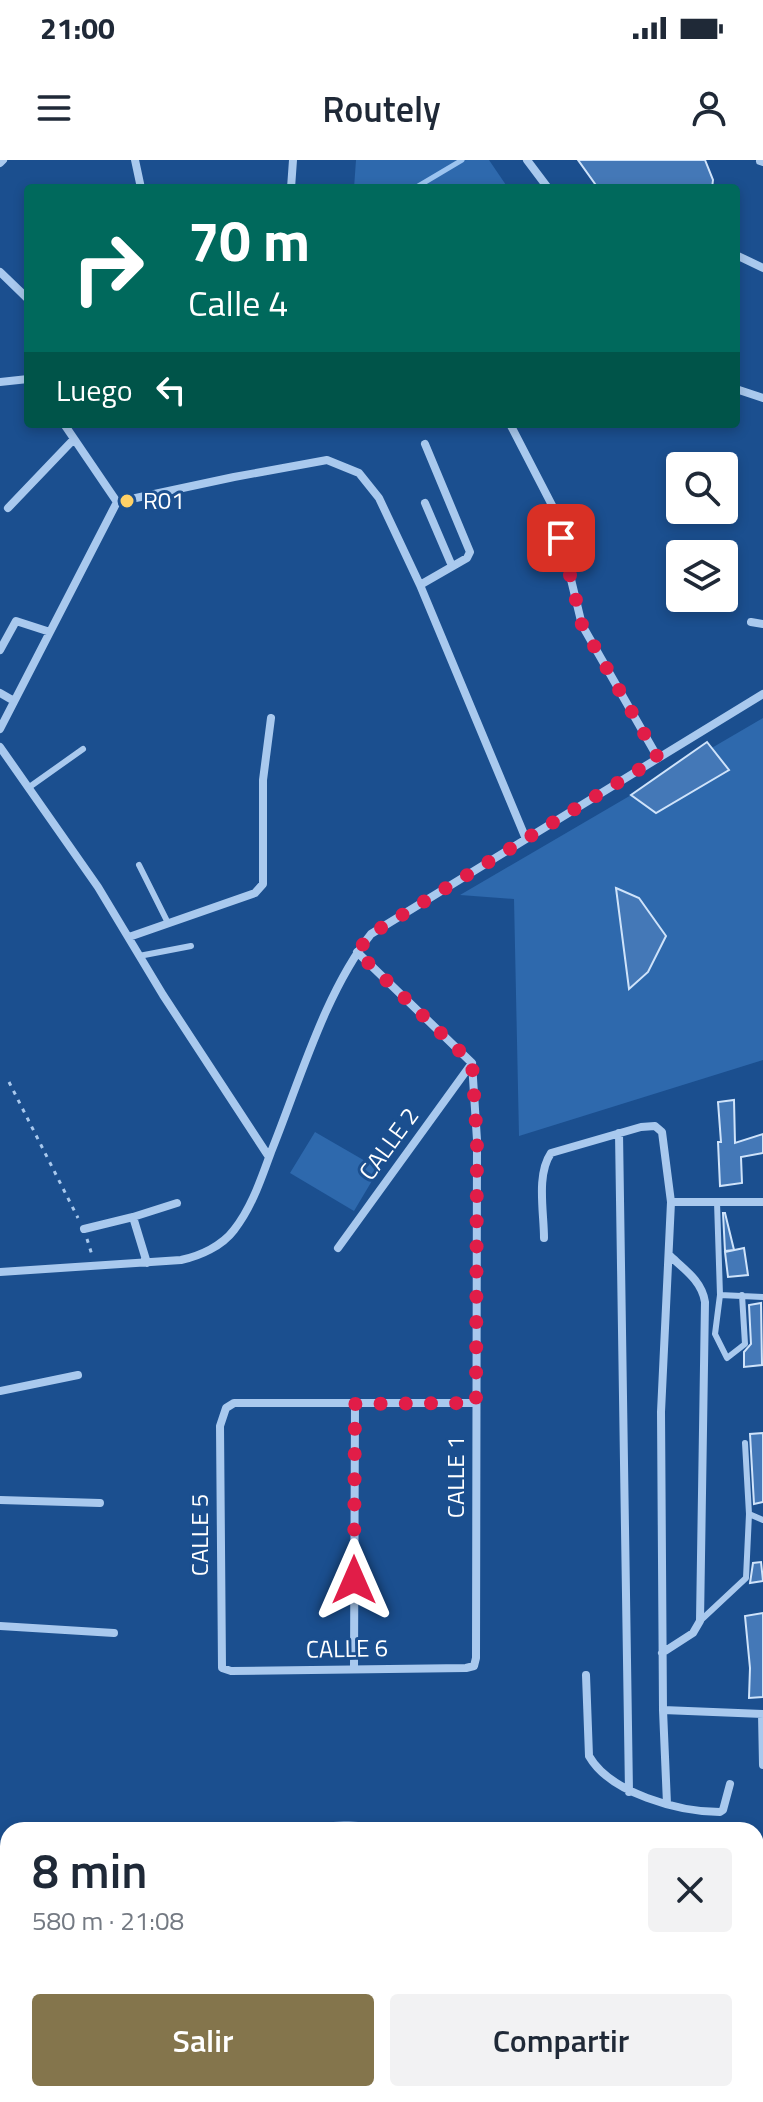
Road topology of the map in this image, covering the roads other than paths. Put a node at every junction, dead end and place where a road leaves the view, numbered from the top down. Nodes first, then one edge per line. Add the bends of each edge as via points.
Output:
1 (135, 160) edge
2 (293, 160) edge
3 (527, 160) edge
4 (140, 184) edge
5 (291, 184) edge
6 (545, 184) edge
7 (740, 257) edge
8 (763, 268) edge
9 (0, 272) edge
10 (24, 295) edge
11 (24, 379) edge
12 (0, 382) edge
13 (740, 390) edge
14 (763, 398) edge
15 (67, 428) edge
16 (512, 428) edge
17 (74, 439) junction
18 (425, 444) dead end
19 (117, 502) junction
20 (425, 503) dead end
21 (8, 508) dead end
22 (452, 566) junction
23 (420, 585) junction
24 (751, 622) dead end
25 (763, 624) edge
26 (50, 632) junction
27 (0, 650) edge
28 (0, 693) edge
29 (763, 694) edge
30 (14, 701) junction
31 (271, 718) dead end
32 (0, 729) edge
33 (0, 747) edge
34 (83, 749) dead end
35 (658, 758) junction
36 (28, 788) junction
37 (526, 839) junction
38 (139, 865) dead end
39 (168, 923) junction
40 (129, 937) junction
41 (191, 946) dead end
42 (357, 952) junction
43 (139, 956) junction
44 (472, 1063) junction
45 (619, 1133) junction
46 (269, 1157) junction
47 (671, 1202) junction
48 (717, 1202) junction
49 (763, 1202) edge
50 (177, 1203) dead end
51 (133, 1217) junction
52 (84, 1229) road end
53 (544, 1238) dead end
54 (338, 1248) dead end
55 (669, 1255) junction
56 (147, 1263) junction
57 (0, 1272) edge
58 (720, 1295) junction
59 (742, 1295) junction
60 (763, 1297) edge
61 (78, 1375) dead end
62 (0, 1391) edge
63 (476, 1403) junction
64 (355, 1404) junction
65 (745, 1443) dead end
66 (0, 1500) edge
67 (100, 1503) dead end
68 (749, 1514) junction
69 (763, 1520) edge
70 (700, 1621) junction
71 (0, 1626) edge
72 (114, 1633) dead end
73 (662, 1653) junction
74 (474, 1666) joint
75 (222, 1668) joint
76 (354, 1668) junction
77 (586, 1675) dead end
78 (663, 1710) junction
79 (763, 1714) edge
80 (763, 1765) edge
81 (730, 1784) dead end
82 (629, 1792) junction
83 (667, 1804) junction

1 - 4 street
2 - 5 street
3 - 6 street
7 - 8 street
9 - 10 street
11 - 12 street
13 - 14 street
15 - 17 street
16 - 35 street via 554,509 582,625
17 - 19 street
17 - 21 street
18 - 22 street via 470,552
19 - 23 street via 327,460 359,473 379,498
19 - 26 street
20 - 22 street
22 - 23 street
23 - 37 street
24 - 25 street
26 - 27 street via 16,621
26 - 30 street
28 - 30 street
29 - 35 street
30 - 32 street
31 - 39 street via 263,780 263,884 255,893
33 - 36 street
34 - 36 lane
35 - 37 street
36 - 40 street
37 - 42 street via 371,934
38 - 39 lane
39 - 40 street
40 - 43 street
41 - 43 lane
42 - 44 street
42 - 46 street via 329,1006
43 - 46 street
44 - 54 street, CALLE 2
44 - 63 street, CALLE 1 via 477,1140
45 - 47 street via 655,1126 662,1132
45 - 53 street via 551,1153 544,1163
45 - 82 street
46 - 56 street via 259,1187 233,1231 196,1256
47 - 48 street
47 - 55 street
48 - 49 street
48 - 58 lane
50 - 51 street
51 - 52 street
51 - 56 street
55 - 70 street via 697,1282 705,1302
55 - 73 street via 661,1412
56 - 57 street
58 - 59 lane
58 - 59 lane via 715,1334 727,1358 745,1344
59 - 60 lane
61 - 62 street
63 - 64 street
63 - 74 street, CALLE 1
64 - 75 street, CALLE 5 via 229,1405 221,1416
64 - 76 street
65 - 68 lane
66 - 67 street
68 - 69 lane
68 - 70 lane via 746,1578
70 - 73 street via 693,1633
71 - 72 street
73 - 78 street
74 - 76 street, CALLE 6
75 - 76 street, CALLE 6
77 - 82 street via 589,1756
78 - 79 street
78 - 83 street
79 - 80 street
81 - 83 street via 720,1812
82 - 83 street

